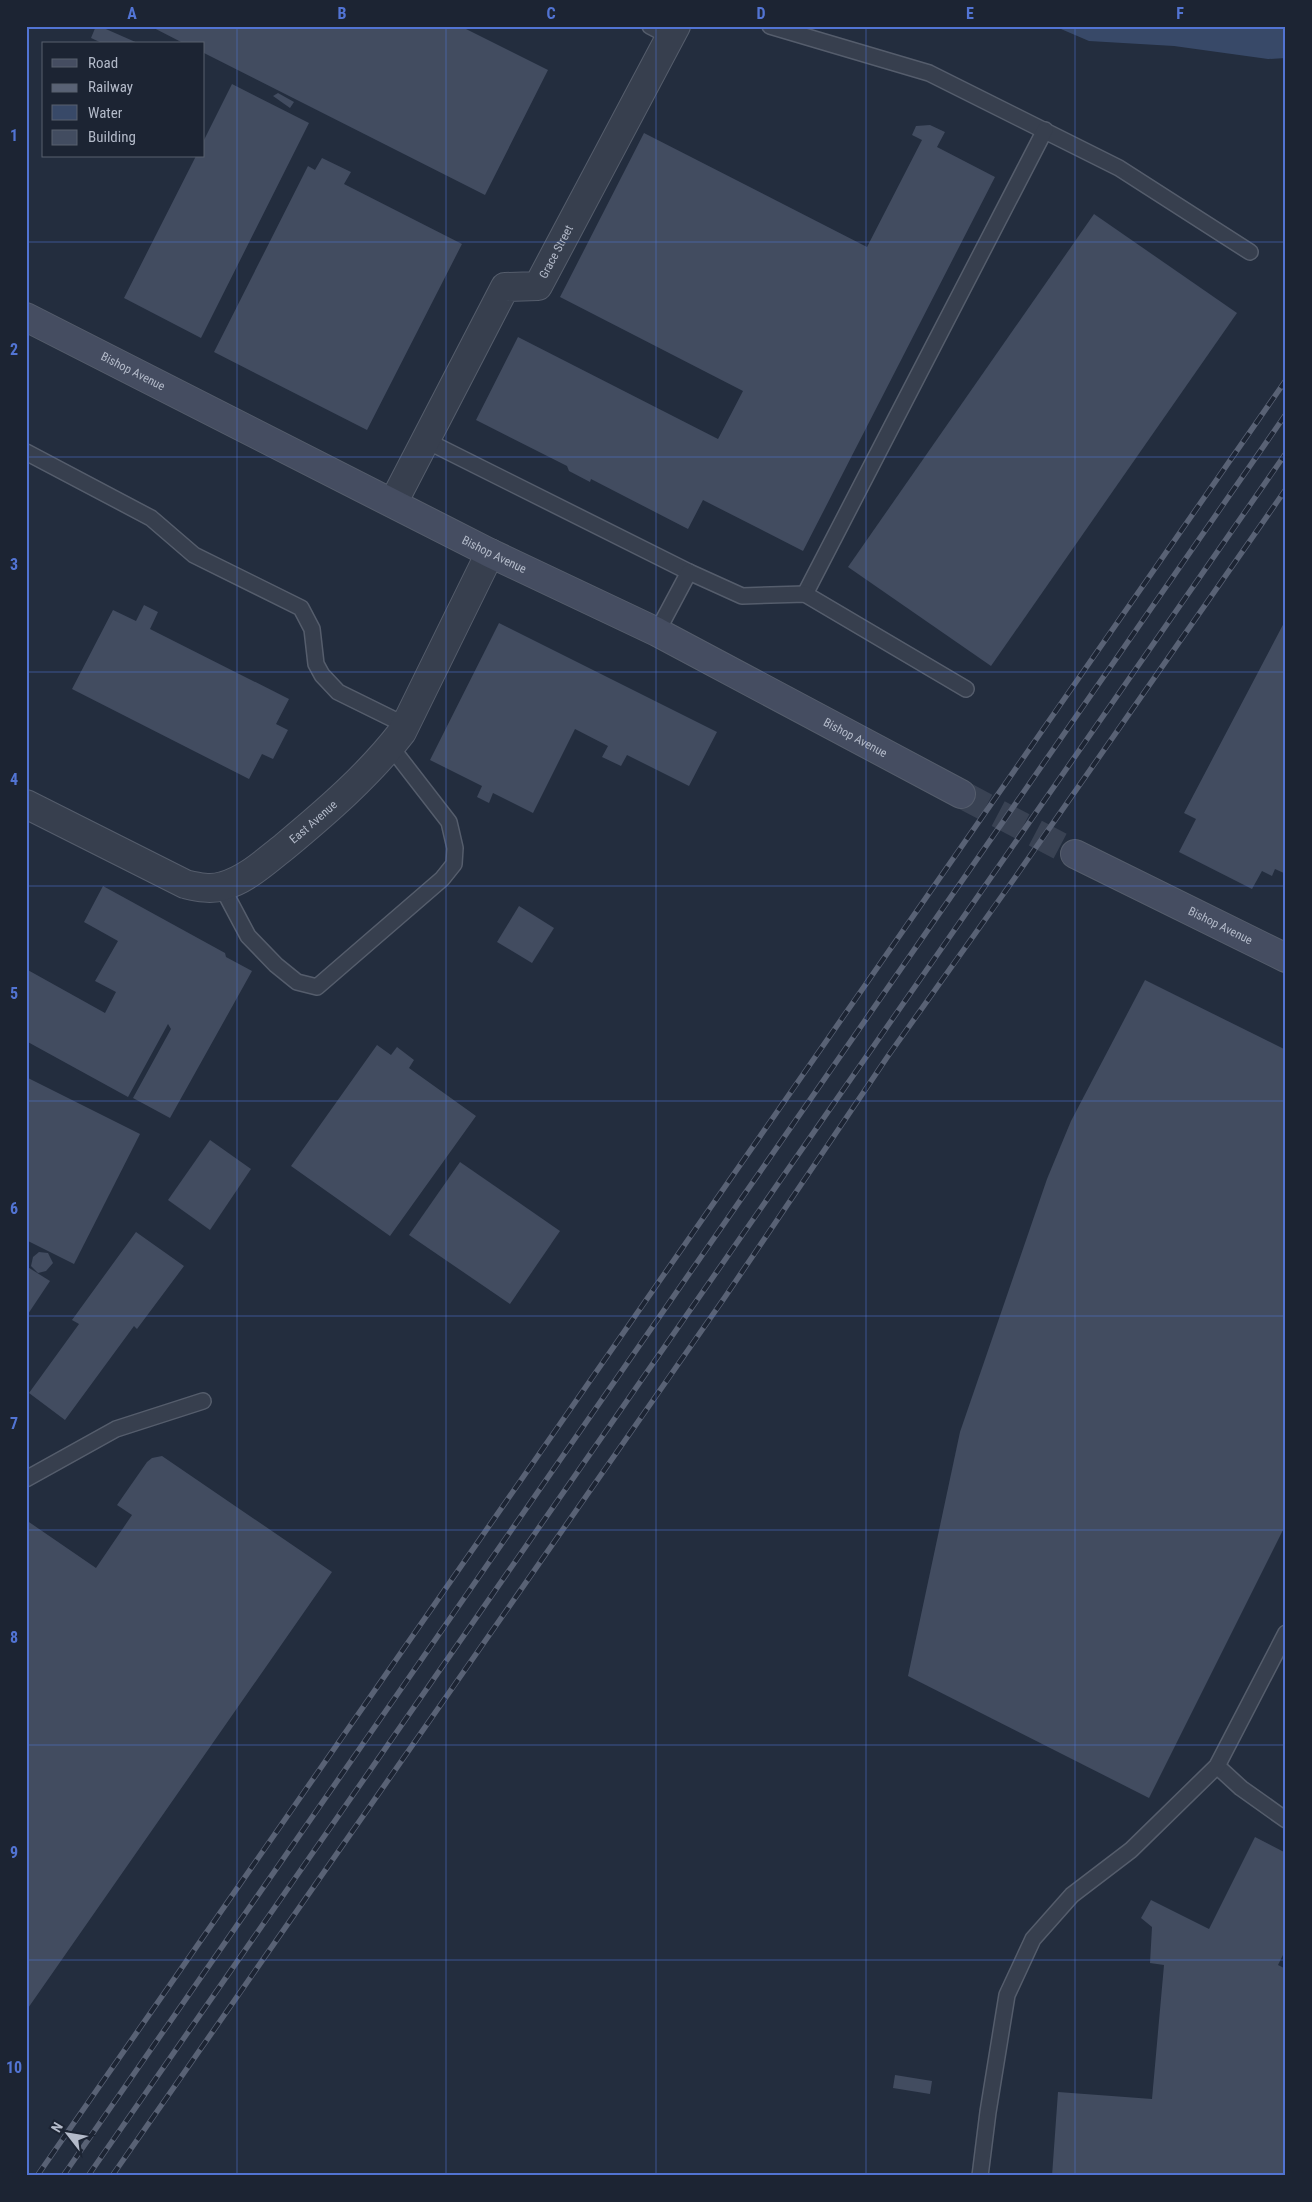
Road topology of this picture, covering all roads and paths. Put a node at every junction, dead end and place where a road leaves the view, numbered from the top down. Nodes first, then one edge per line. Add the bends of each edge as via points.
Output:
1 (770, 26) edge
2 (666, 30) edge
3 (1044, 130) junction
4 (1250, 252) dead end
5 (26, 317) edge
6 (425, 440) junction
7 (26, 452) edge
8 (393, 503) junction
9 (490, 553) junction
10 (689, 572) junction
11 (805, 594) junction
12 (657, 632) junction
13 (966, 689) dead end
14 (398, 736) junction
15 (960, 794) tunnel mouth
16 (26, 804) edge
17 (1075, 854) tunnel mouth
18 (222, 886) junction
19 (1286, 958) edge
20 (203, 1401) dead end
21 (26, 1479) edge
22 (1286, 1633) edge
23 (1217, 1766) junction
24 (1286, 1820) edge
25 (980, 2176) edge

1 - 3 lane via 929,73
2 - 6 street, Grace Street via 538,286 505,287
3 - 4 lane via 1119,168
3 - 11 lane
5 - 8 street, Bishop Avenue
6 - 8 street, Grace Street
6 - 10 lane
7 - 14 lane via 151,518 194,555 300,608 312,629 316,664 322,676 338,692
8 - 9 street, Bishop Avenue
9 - 12 street, Bishop Avenue
9 - 14 street, East Avenue
10 - 11 lane via 742,596
10 - 12 lane
11 - 13 lane
12 - 15 street, Bishop Avenue
14 - 18 street, East Avenue via 326,812 264,863 242,878
14 - 18 lane via 449,822 455,848 454,864 442,879 317,987 297,982 248,936
16 - 18 street, East Avenue via 185,884 206,888
17 - 19 street, Bishop Avenue
20 - 21 lane via 116,1429
22 - 23 lane
23 - 24 lane via 1241,1788
23 - 25 lane via 1130,1850 1072,1895 1033,1939 1007,1995

